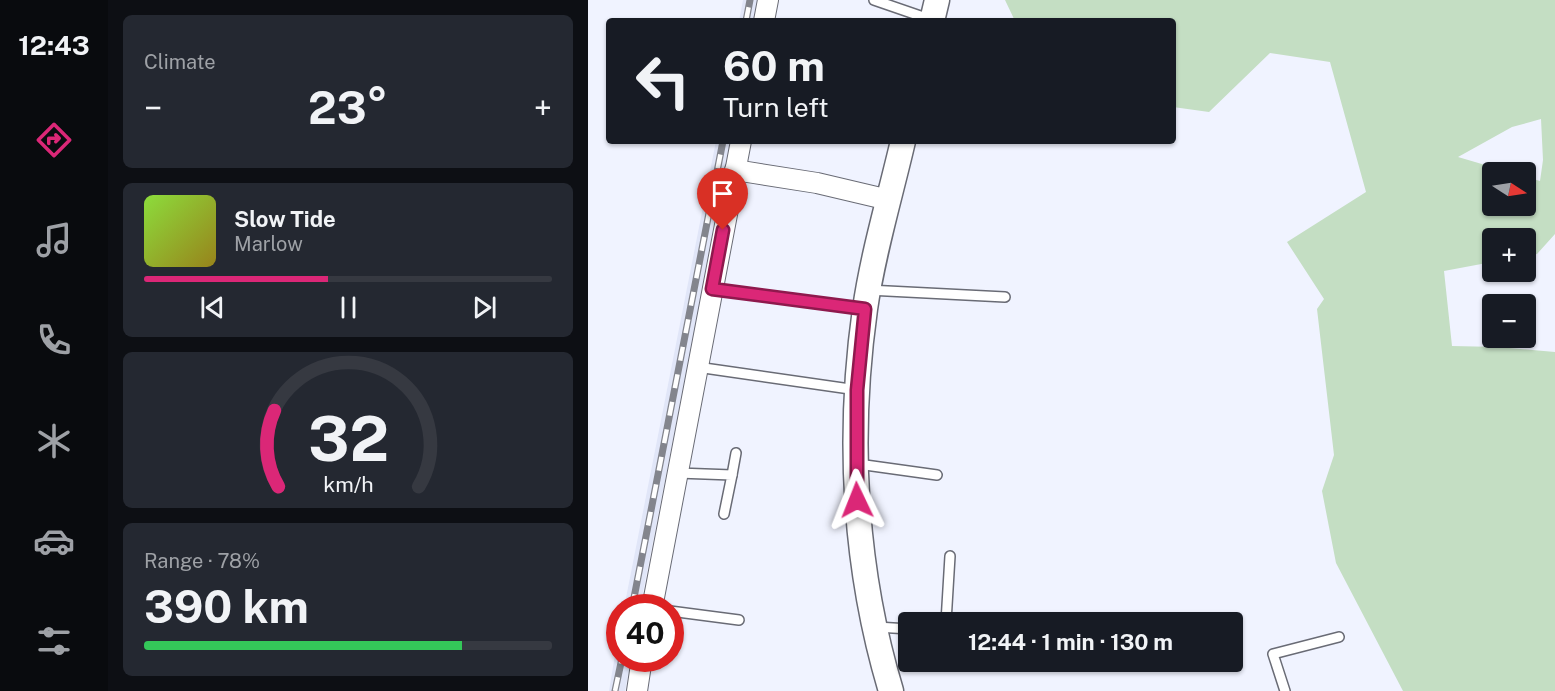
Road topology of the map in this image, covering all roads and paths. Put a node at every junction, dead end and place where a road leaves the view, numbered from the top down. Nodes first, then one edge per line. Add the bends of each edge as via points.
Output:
1 (768, 0) edge
2 (874, 0) edge
3 (937, 0) edge
4 (765, 18) edge
5 (924, 18) edge
6 (933, 18) edge
7 (740, 144) edge
8 (902, 144) edge
9 (735, 170) junction
10 (889, 200) junction
11 (712, 289) junction
12 (1005, 297) dead end
13 (867, 300) junction
14 (698, 367) junction
15 (857, 390) junction
16 (736, 453) dead end
17 (856, 464) junction
18 (678, 473) junction
19 (732, 475) junction
20 (938, 475) dead end
21 (724, 514) dead end
22 (950, 556) dead end
23 (655, 594) edge
24 (947, 612) edge
25 (684, 613) edge
26 (739, 620) dead end
27 (874, 627) junction
28 (898, 629) edge
29 (1340, 637) dead end
30 (639, 672) edge
31 (636, 691) edge
32 (891, 691) edge
33 (1285, 691) edge

1 - 4 street
2 - 5 lane
3 - 6 street
7 - 9 street
8 - 10 street
9 - 10 street
9 - 11 street
10 - 13 street
11 - 13 lane
11 - 14 street
12 - 13 lane
13 - 15 street
14 - 15 lane
14 - 18 street
15 - 17 street
16 - 19 lane
17 - 20 lane
17 - 27 street via 860,535
18 - 19 lane
18 - 23 street
19 - 21 lane
22 - 24 lane
25 - 26 lane
27 - 28 lane
27 - 32 street
29 - 33 lane via 1273,654
30 - 31 street

